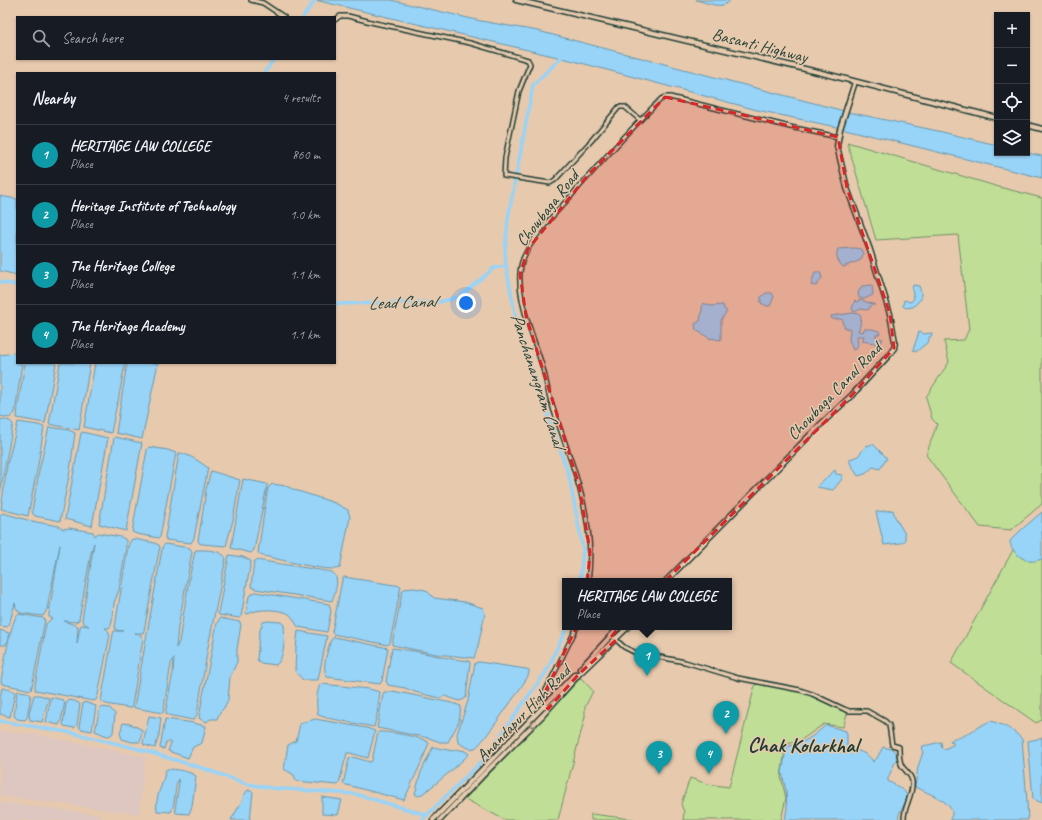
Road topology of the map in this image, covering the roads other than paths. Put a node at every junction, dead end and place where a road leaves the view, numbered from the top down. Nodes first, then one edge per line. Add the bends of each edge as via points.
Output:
1 (251, 0) edge
2 (516, 0) edge
3 (282, 16) edge
4 (336, 19) edge
5 (855, 82) junction
6 (994, 117) edge
7 (640, 120) junction
8 (1030, 126) edge
9 (1042, 129) edge
10 (838, 137) junction
11 (588, 578) edge
12 (669, 578) edge
13 (576, 630) edge
14 (617, 630) edge
15 (625, 630) edge
16 (612, 636) junction
17 (616, 640) junction
18 (544, 705) junction
19 (548, 709) junction
20 (433, 820) edge
21 (440, 820) edge
22 (904, 820) edge

1 - 3 street via 263,3
2 - 5 main road, Basanti Highway
4 - 7 street via 340,16 348,16 476,44 528,60 530,64 519,91 505,158 504,176 546,183 553,181 620,107
5 - 6 main road, Basanti Highway
5 - 10 main road, Chowbaga Canal Road
7 - 10 street, Chowbaga Road via 661,99 670,97
7 - 11 street, Chowbaga Road via 588,175 536,238 528,249 521,268 526,316 583,497 590,552
8 - 9 main road
10 - 12 main road, Chowbaga Canal Road via 837,146 847,188 890,314 895,335 894,348 852,395
13 - 18 street via 548,685 543,698
14 - 16 main road, Anandapur High Road
15 - 17 main road, Anandapur High Road
16 - 17 street
16 - 18 main road, Anandapur High Road
17 - 19 main road, Anandapur High Road via 579,674
17 - 22 street via 634,652 685,662 738,678 804,691 849,711 867,711 885,721 889,725 892,745 899,748 902,766 912,780
18 - 19 street
18 - 20 main road, Anandapur High Road
19 -> 21 main road, Anandapur High Road

